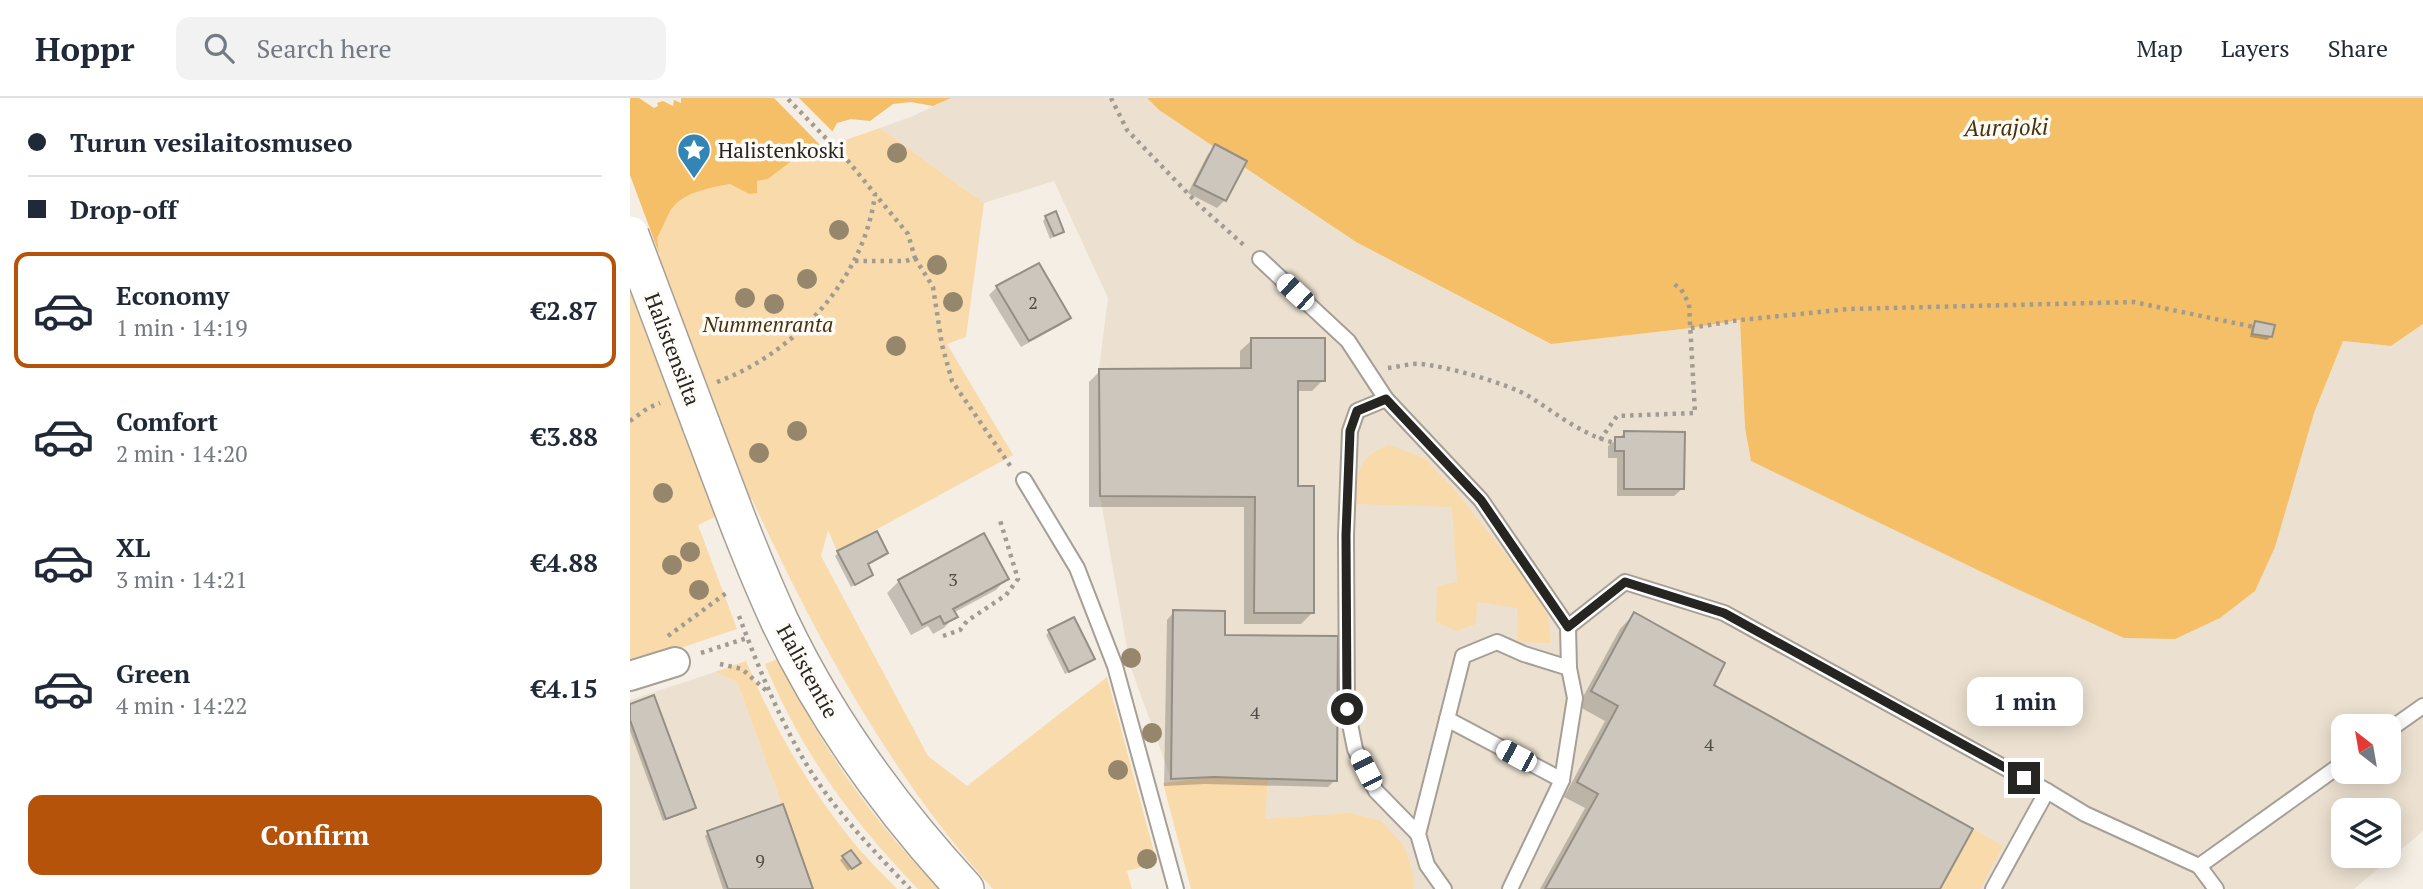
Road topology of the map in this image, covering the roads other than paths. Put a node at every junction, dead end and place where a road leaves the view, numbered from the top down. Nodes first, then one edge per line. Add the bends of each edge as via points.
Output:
1 (630, 235) edge
2 (1260, 259) road end
3 (1386, 399) junction
4 (701, 424) joint
5 (1024, 480) road end
6 (1568, 627) junction
7 (668, 664) road end
8 (1569, 668) junction
9 (630, 676) edge
10 (2423, 706) edge
11 (1447, 719) junction
12 (2401, 722) edge
13 (2331, 772) edge
14 (1562, 780) junction
15 (2047, 791) junction
16 (1418, 834) junction
17 (2199, 866) junction
18 (965, 889) edge
19 (1176, 889) edge
20 (1444, 889) edge
21 (1510, 889) edge
22 (1993, 889) edge
23 (2216, 889) edge

1 - 4 street, Halistensilta, bridge
2 - 3 lane via 1348,341
3 - 6 lane via 1481,500
3 - 16 lane via 1357,411 1350,431 1347,709 1355,749 1376,791
4 - 18 street, Halistentie via 742,534 806,669 862,762
5 - 19 lane via 1077,568 1115,666
6 - 8 lane
6 - 15 lane via 1625,582 1724,613
7 - 9 street
8 - 11 lane via 1497,642 1463,656
8 - 14 lane via 1575,698
10 - 12 lane
11 - 14 lane
11 - 16 lane
13 - 17 lane
14 - 21 lane
15 - 17 lane via 2085,814
15 - 22 lane
16 - 20 lane via 1427,865
17 - 23 lane

